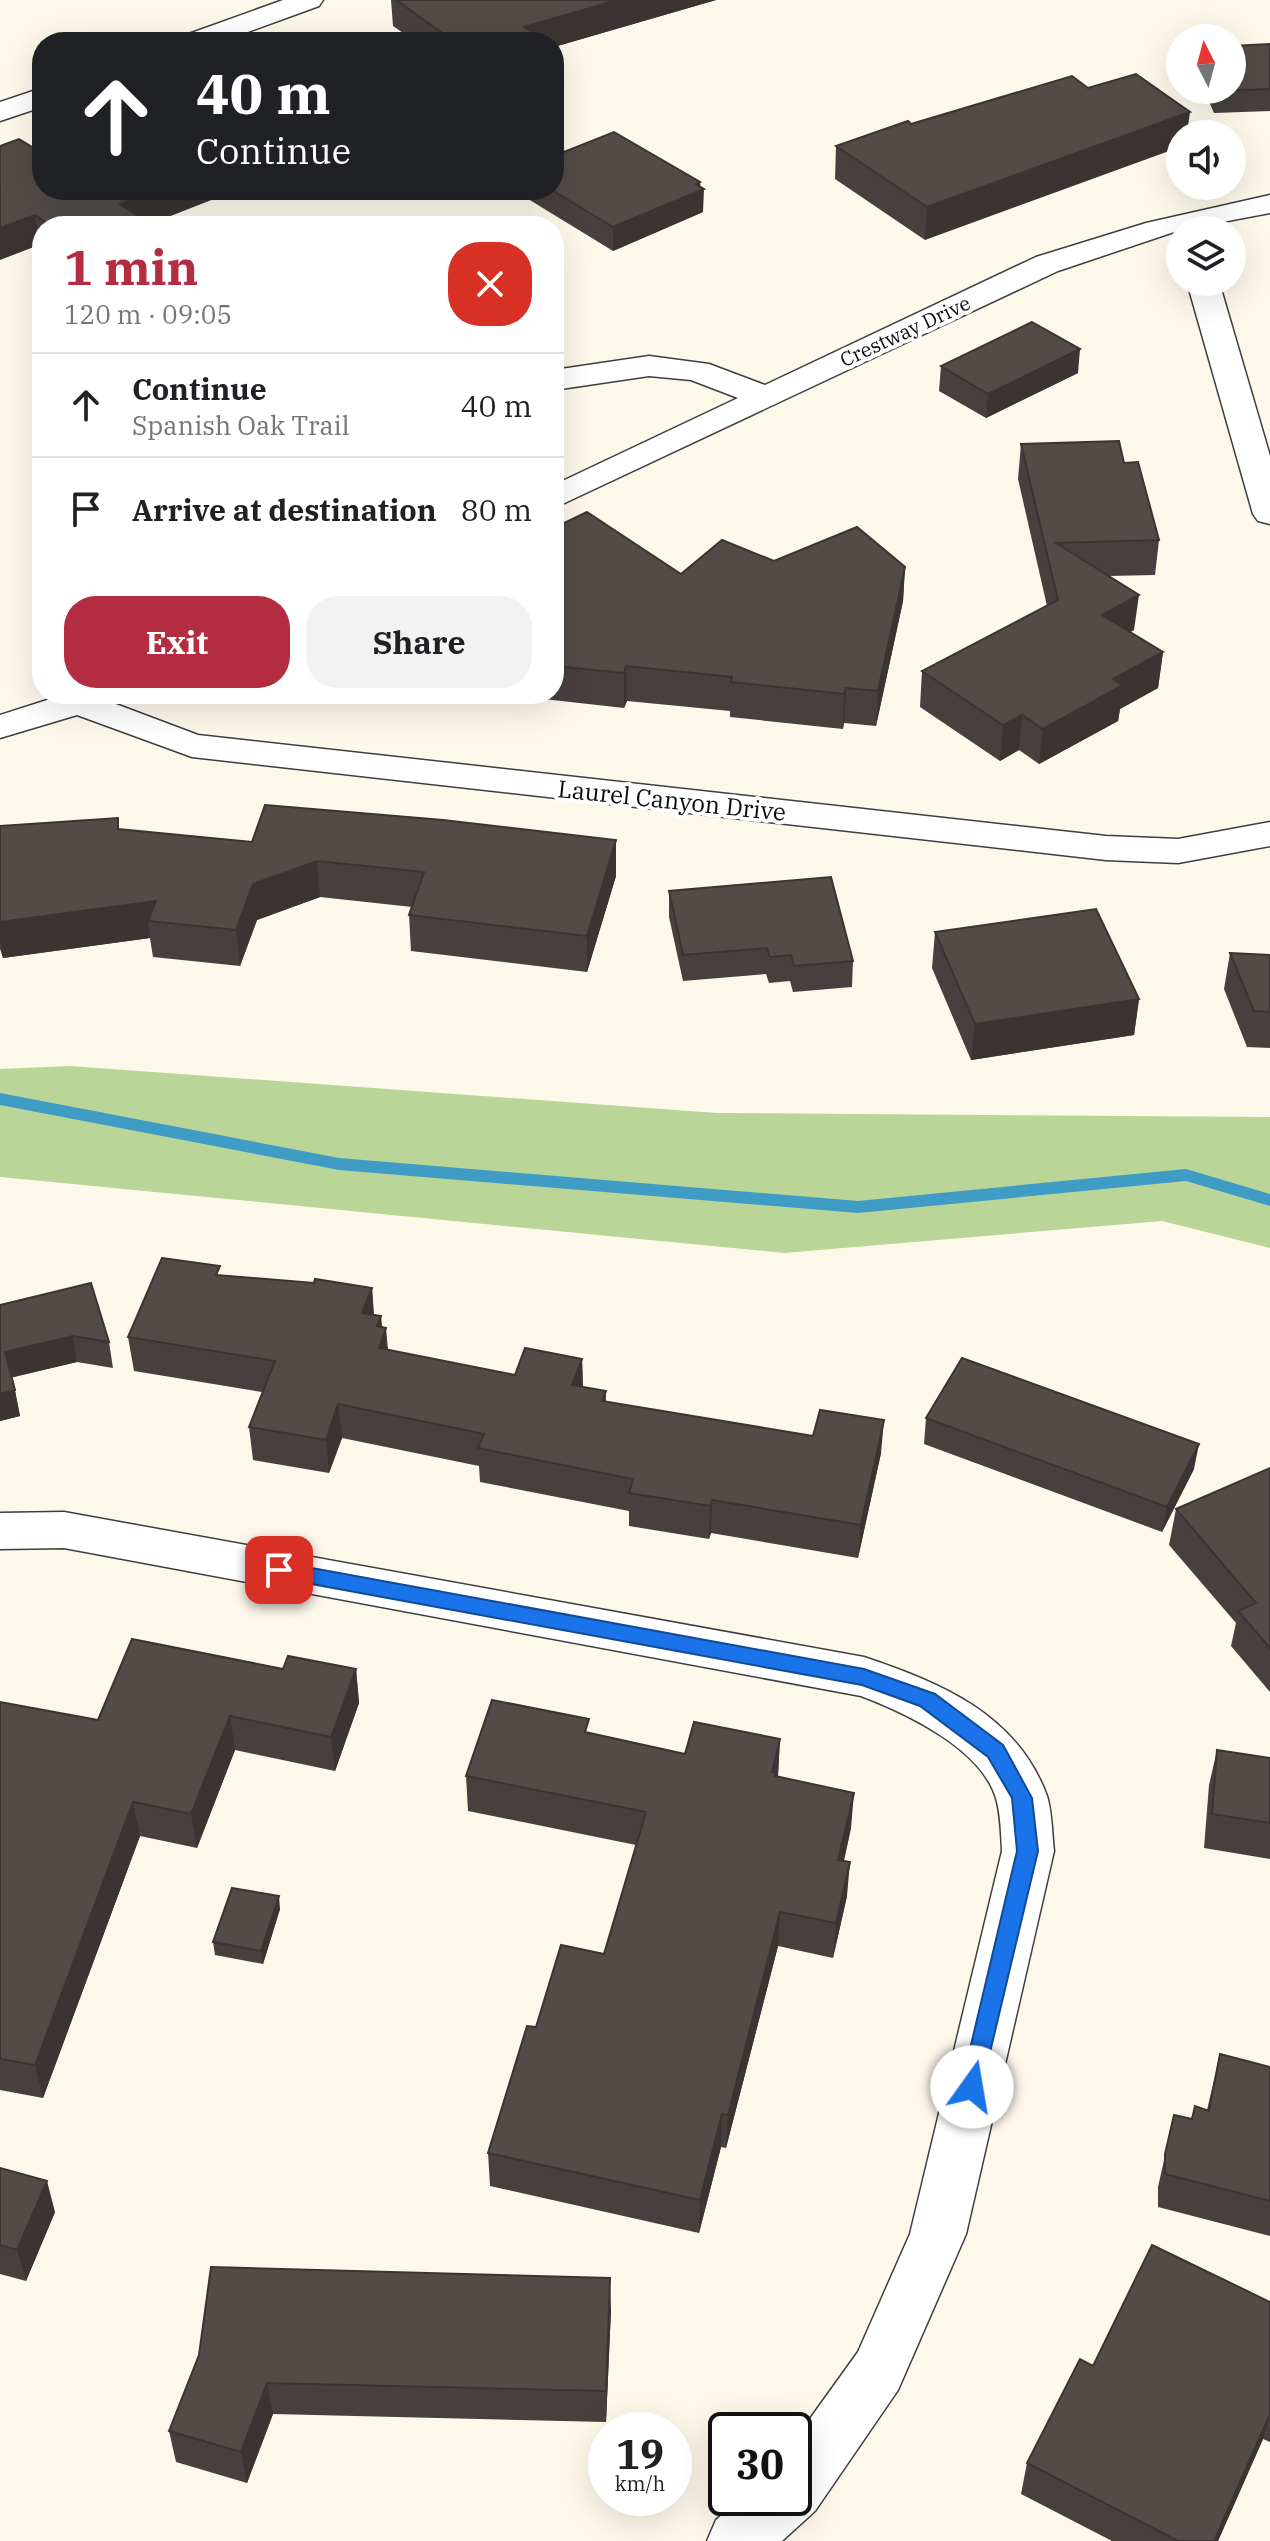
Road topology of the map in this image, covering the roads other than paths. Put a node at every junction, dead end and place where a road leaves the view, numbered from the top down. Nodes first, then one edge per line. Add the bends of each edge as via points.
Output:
1 (309, 0) edge
2 (221, 32) edge
3 (32, 101) edge
4 (0, 112) edge
5 (1270, 204) edge
6 (1223, 216) edge
7 (1166, 229) edge
8 (1207, 296) edge
9 (564, 379) edge
10 (765, 397) junction
11 (564, 493) edge
12 (1270, 514) edge
13 (73, 704) edge
14 (104, 704) edge
15 (0, 727) edge
16 (1270, 834) edge
17 (0, 1531) edge
18 (812, 2465) edge
19 (765, 2516) edge
20 (737, 2541) edge

1 - 2 street
3 - 4 street
5 - 6 street, Crestway Drive
7 - 10 street, Crestway Drive via 1111,240 1047,264
8 - 12 street
9 - 10 street via 649,366 697,371
10 - 11 street, Crestway Drive
13 - 15 street
14 - 16 street, Laurel Canyon Drive via 192,746 1074,845 1178,851
17 - 18 street via 64,1530 864,1677 927,1700 996,1751 1022,1798 1028,1851 938,2234 878,2371
19 - 20 street

